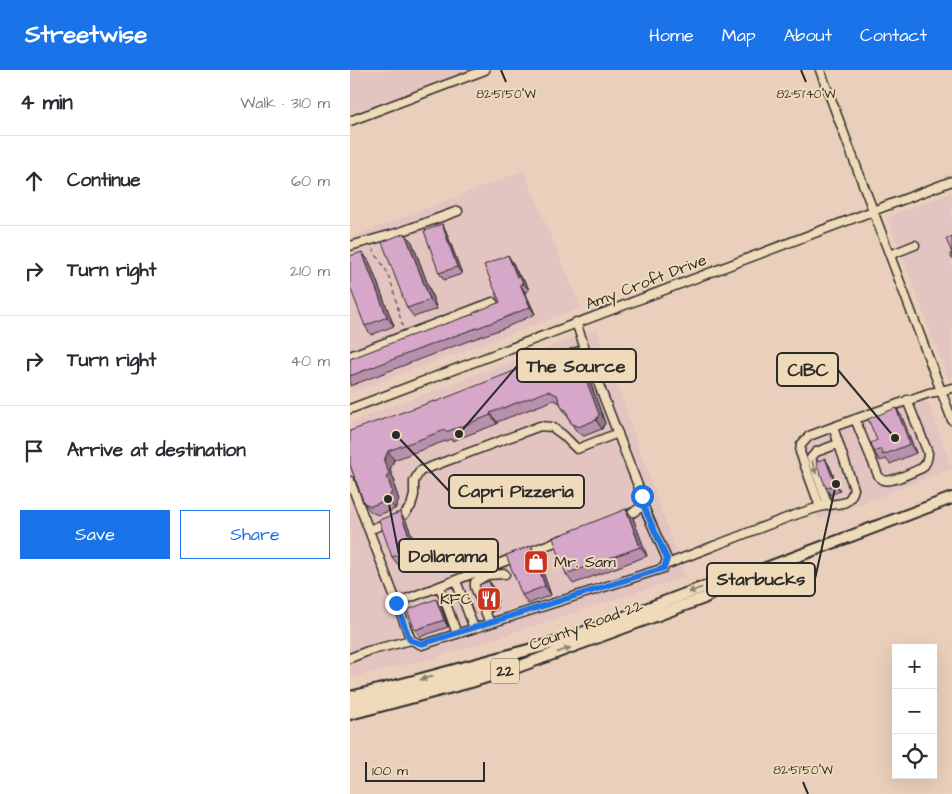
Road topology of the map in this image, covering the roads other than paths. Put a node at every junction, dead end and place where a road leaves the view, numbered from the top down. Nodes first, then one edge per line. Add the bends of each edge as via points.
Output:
1 (485, 70) edge
2 (820, 70) edge
3 (350, 122) edge
4 (952, 180) edge
5 (873, 210) junction
6 (458, 211) dead end
7 (915, 245) dead end
8 (350, 246) edge
9 (890, 255) junction
10 (492, 302) dead end
11 (576, 322) junction
12 (585, 349) junction
13 (350, 356) edge
14 (558, 359) edge
15 (952, 388) edge
16 (941, 392) junction
17 (907, 400) junction
18 (350, 409) edge
19 (855, 419) junction
20 (952, 420) edge
21 (833, 427) junction
22 (618, 433) junction
23 (838, 444) junction
24 (350, 481) edge
25 (952, 498) edge
26 (643, 505) junction
27 (824, 506) junction
28 (617, 519) edge
29 (369, 530) junction
30 (568, 538) edge
31 (665, 565) junction
32 (505, 574) dead end
33 (742, 577) junction
34 (456, 580) junction
35 (440, 587) junction
36 (396, 603) junction
37 (490, 623) junction
38 (474, 628) junction
39 (457, 634) junction
40 (410, 640) junction
41 (558, 642) junction
42 (350, 658) edge
43 (350, 697) edge
44 (350, 707) edge
45 (350, 714) edge

1 - 3 street
2 - 5 street
4 - 5 street, Amy Croft Drive
5 - 9 street
5 - 11 street, Amy Croft Drive
6 - 8 street
7 - 9 street
9 - 16 street
10 - 13 street
11 - 12 street
11 - 18 street, Amy Croft Drive
12 - 14 street
12 - 22 street
15 - 16 street
16 - 17 street
16 - 20 street
17 - 19 street
17 - 19 street via 928,459 922,468 891,480 886,481 878,475
19 - 21 street
21 - 23 street
21 - 27 street via 809,436 801,444 800,452
22 - 26 street
22 - 29 street via 577,449 552,427 540,426 426,468 414,481 411,506 403,516
23 -> 27 street via 816,452 811,458
23 - 27 street via 854,489 847,502
24 - 29 street
25 - 33 main road, County Road 22 / 22
26 - 28 street
26 - 31 street via 667,559
27 - 31 street
29 - 36 street
30 - 34 street
31 - 37 street via 664,568
32 - 37 street via 487,575 475,582
33 -> 41 main road, County Road 22 / 22 via 700,588
45 -> 33 main road, County Road 22 / 22 via 443,691 515,668 704,598
34 - 35 street
34 - 38 street
35 - 36 street
35 - 39 street
36 - 40 street
37 - 38 street
38 - 39 street
39 - 40 street via 422,644
40 - 42 street
41 -> 43 main road, County Road 22 / 22
41 - 44 main road via 456,679

